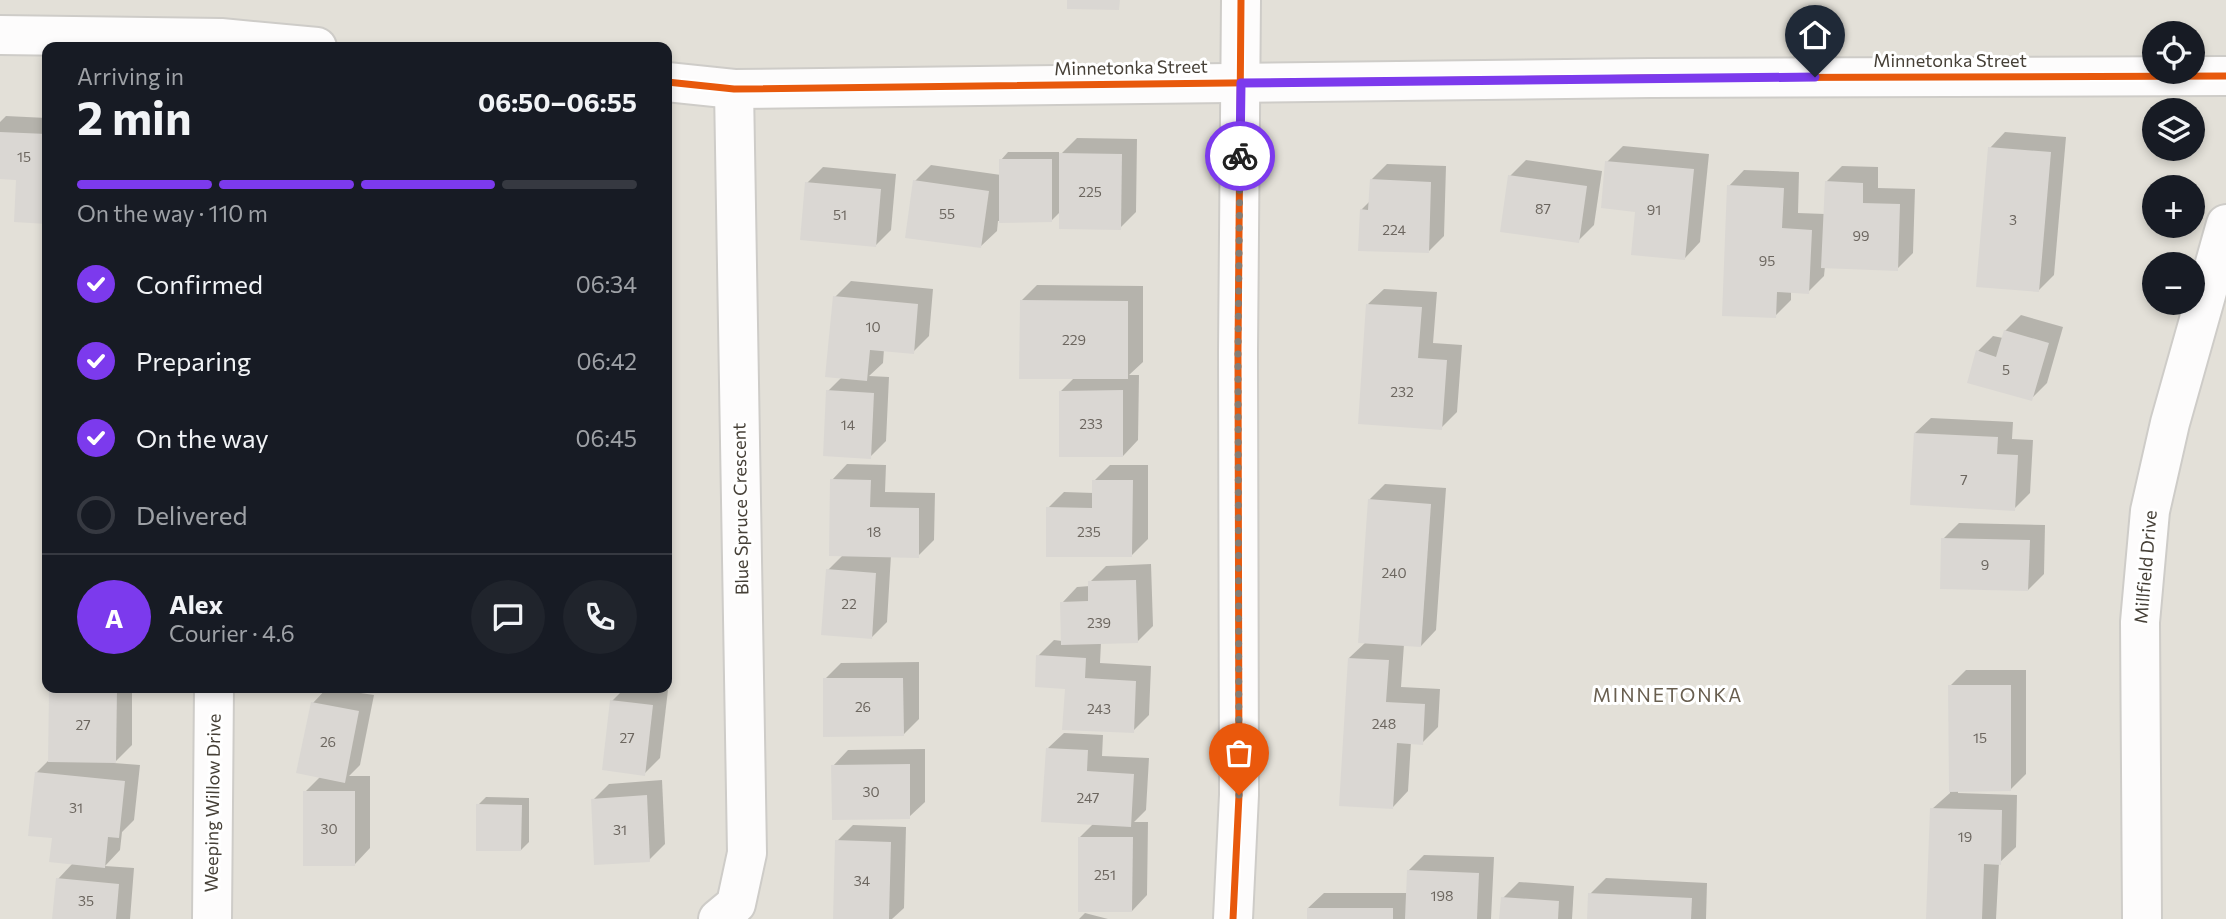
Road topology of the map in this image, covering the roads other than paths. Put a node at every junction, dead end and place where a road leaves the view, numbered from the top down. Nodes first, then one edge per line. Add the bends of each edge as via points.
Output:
1 (1241, 0) edge
2 (0, 35) edge
3 (221, 42) edge
4 (2226, 76) edge
5 (672, 83) edge
6 (1241, 83) junction
7 (734, 89) junction
8 (2226, 224) edge
9 (214, 693) edge
10 (212, 919) edge
11 (718, 919) edge
12 (1233, 919) edge
13 (2142, 919) edge

1 - 6 street
2 - 3 street
4 - 6 street, Minnetonka Street
5 - 7 street, Minnetonka Street
6 - 7 street, Minnetonka Street
6 - 12 street via 1239,795
7 - 11 street, Blue Spruce Crescent via 747,853 736,904
8 - 13 street, Millfield Drive via 2150,511 2140,622
9 - 10 street, Weeping Willow Drive

